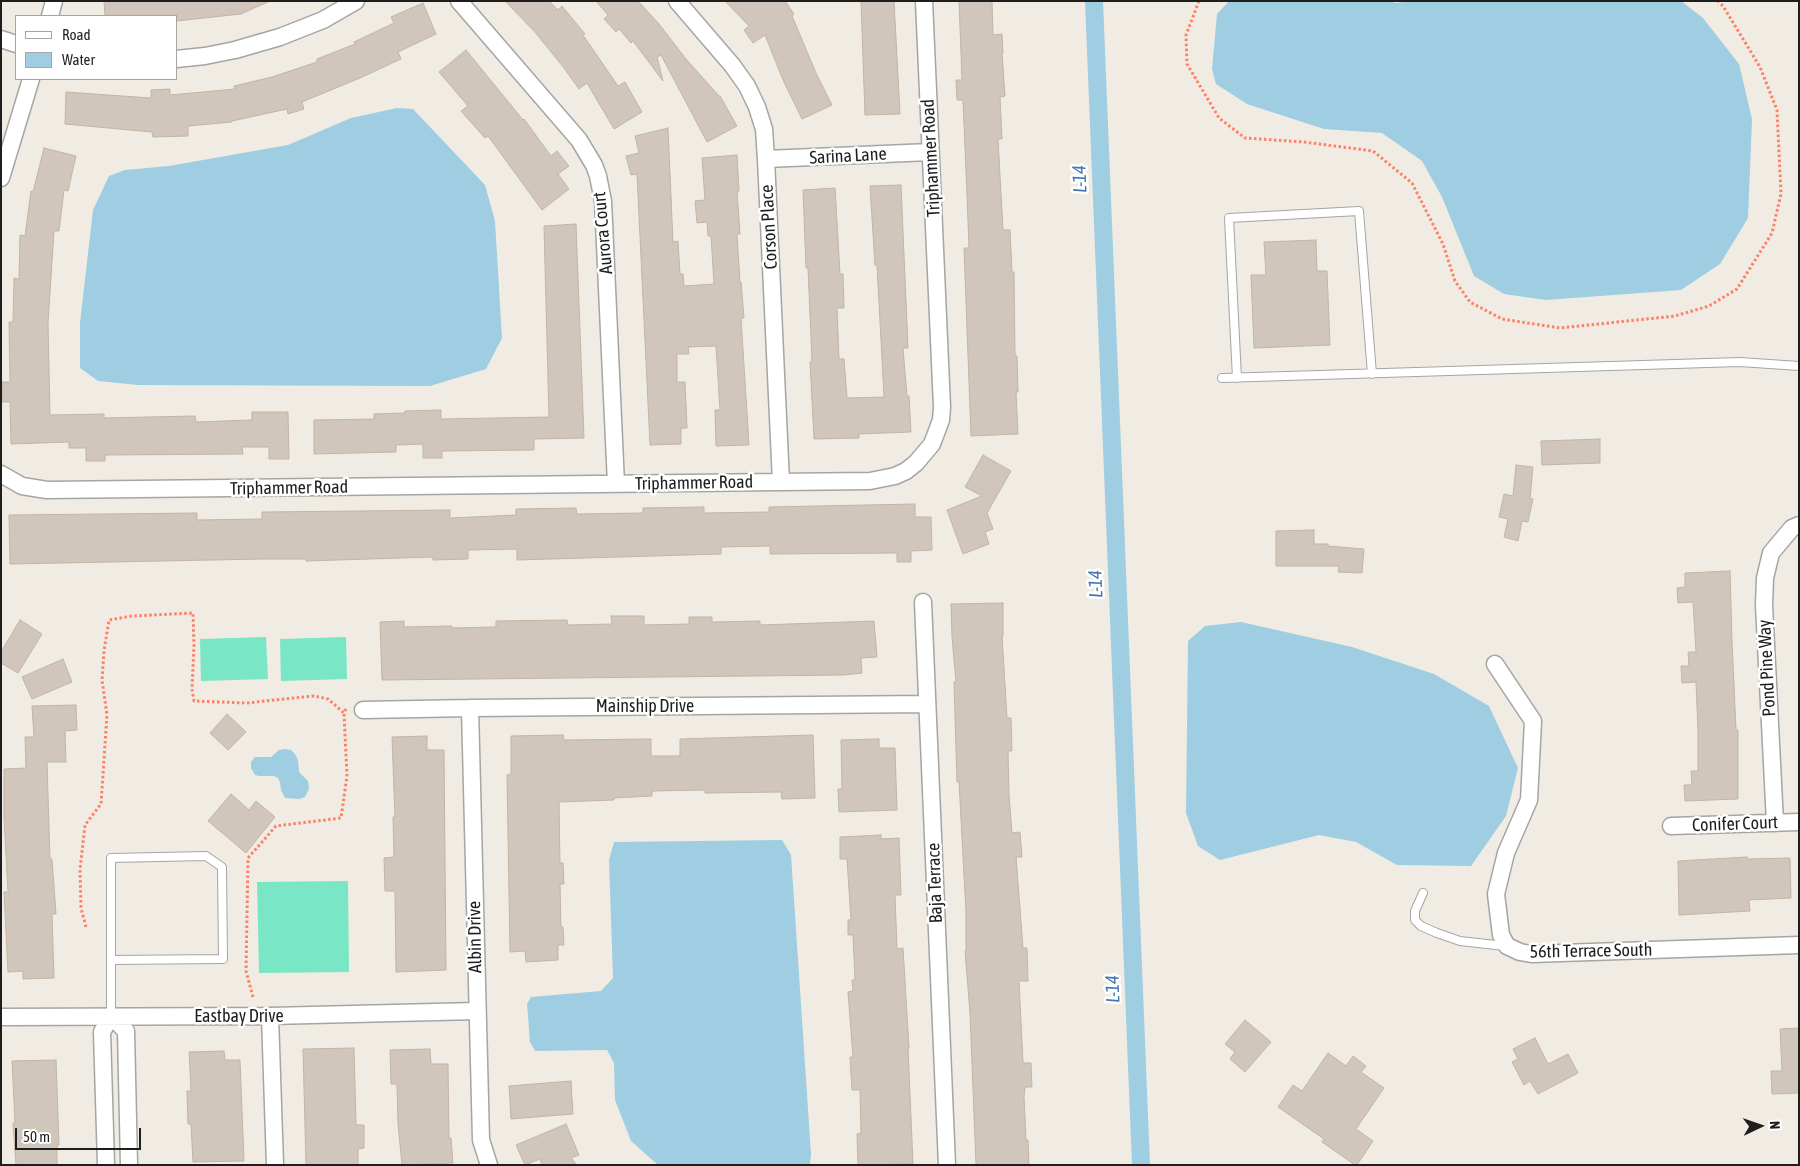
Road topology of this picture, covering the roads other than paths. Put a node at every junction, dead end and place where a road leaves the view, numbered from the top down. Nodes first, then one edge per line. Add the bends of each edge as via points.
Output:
1 (54, 1) edge
2 (356, 1) edge
3 (459, 1) edge
4 (677, 1) edge
5 (924, 1) edge
6 (50, 15) edge
7 (1, 40) edge
8 (15, 44) edge
9 (178, 59) edge
10 (31, 80) edge
11 (930, 152) junction
12 (766, 159) junction
13 (1, 178) edge
14 (1799, 366) edge
15 (1372, 374) junction
16 (1222, 378) dead end
17 (1236, 378) junction
18 (1, 474) edge
19 (781, 482) junction
20 (616, 484) junction
21 (1799, 525) edge
22 (923, 602) dead end
23 (1495, 664) dead end
24 (927, 704) junction
25 (356, 708) road end
26 (470, 708) junction
27 (1799, 822) edge
28 (1775, 823) junction
29 (1672, 826) dead end
30 (1423, 893) dead end
31 (1799, 945) edge
32 (1507, 946) junction
33 (111, 960) junction
34 (476, 1011) junction
35 (111, 1016) junction
36 (270, 1016) junction
37 (1, 1018) edge
38 (106, 1165) edge
39 (129, 1165) edge
40 (275, 1165) edge
41 (489, 1165) edge
42 (947, 1165) edge

1 - 6 street
2 - 9 street via 323,20 280,37 228,52
3 - 20 street, Aurora Court via 580,140 598,176 603,201
4 - 12 street, Corson Place via 747,86 764,129
5 - 11 street, Triphammer Road
7 - 8 street
10 - 13 street
11 - 12 street, Sarina Lane
11 - 19 street, Triphammer Road via 942,407 938,432 916,463 894,476 870,481
12 - 19 street, Corson Place
14 - 15 lane via 1740,362
15 - 17 lane
15 - 17 lane via 1359,211 1229,218
16 - 17 lane
18 - 20 street, Triphammer Road via 22,486 47,490
19 - 20 street, Triphammer Road
21 - 28 street, Pond Pine Way via 1792,528 1771,553 1765,578
22 - 24 street, Baja Terrace
23 - 32 street, 56th Terrace South via 1533,721 1529,800 1506,853 1496,894 1501,936
24 - 26 street, Mainship Drive
24 - 42 street, Baja Terrace
25 - 26 street, Mainship Drive
26 - 34 street, Albin Drive
27 - 28 street, Conifer Court
28 - 29 street, Conifer Court
30 - 32 lane via 1415,911 1415,920 1420,926 1460,941
31 - 32 street, 56th Terrace South via 1531,954
33 - 33 lane via 111,858 206,856 222,867 223,959
33 - 35 lane
34 - 36 street, Eastbay Drive
34 - 41 street, Albin Drive via 481,1140
35 - 36 street, Eastbay Drive
35 - 37 street, Eastbay Drive
35 - 38 street via 102,1032
35 - 39 street via 126,1031
36 - 40 street

